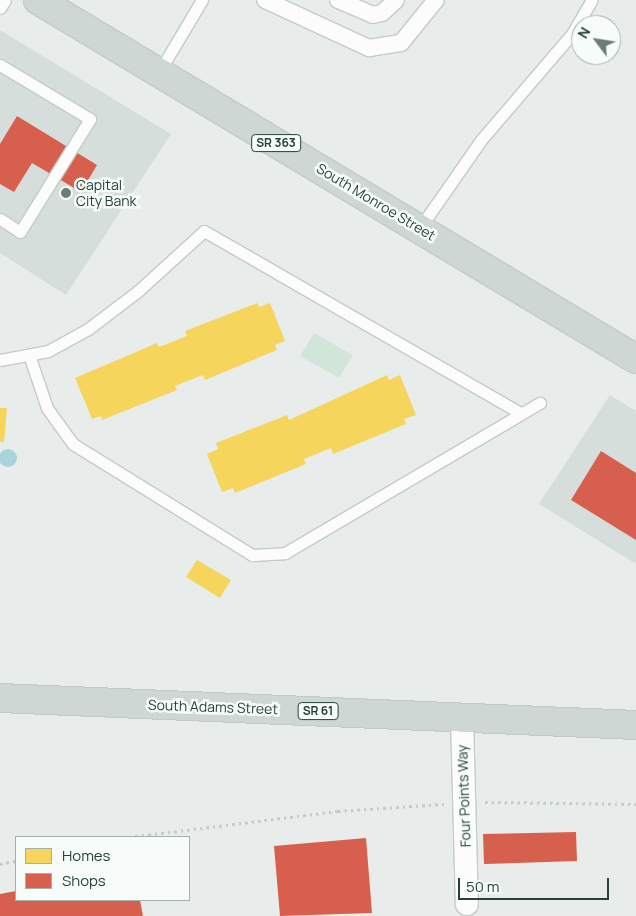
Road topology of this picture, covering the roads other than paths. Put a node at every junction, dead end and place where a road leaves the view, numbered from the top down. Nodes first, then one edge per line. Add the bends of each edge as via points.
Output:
1 (5, 0) edge
2 (38, 0) edge
3 (202, 0) edge
4 (265, 0) edge
5 (338, 0) edge
6 (396, 0) edge
7 (436, 0) edge
8 (592, 0) edge
9 (0, 8) edge
10 (0, 65) edge
11 (159, 72) junction
12 (0, 219) edge
13 (419, 228) junction
14 (29, 355) junction
15 (636, 359) edge
16 (0, 360) edge
17 (540, 403) dead end
18 (521, 413) junction
19 (0, 698) edge
20 (462, 718) junction
21 (636, 725) edge
22 (467, 904) dead end

1 - 9 lane
2 - 11 main road, South Monroe Street / SR 363
3 - 11 lane
4 - 7 street via 370,48 401,43
5 - 6 street via 373,15 382,13
8 - 13 lane via 572,34 481,140
10 - 12 lane via 90,119 20,232
11 - 13 main road, South Monroe Street / SR 363
13 - 15 main road, South Monroe Street / SR 363
14 - 16 lane
14 - 18 lane via 48,351 88,329 204,231
14 - 18 lane via 46,408 73,444 252,555 285,553
17 - 18 lane
19 - 20 main road, South Adams Street / SR 61
20 - 21 main road, South Adams Street / SR 61
20 - 22 street, Four Points Way

